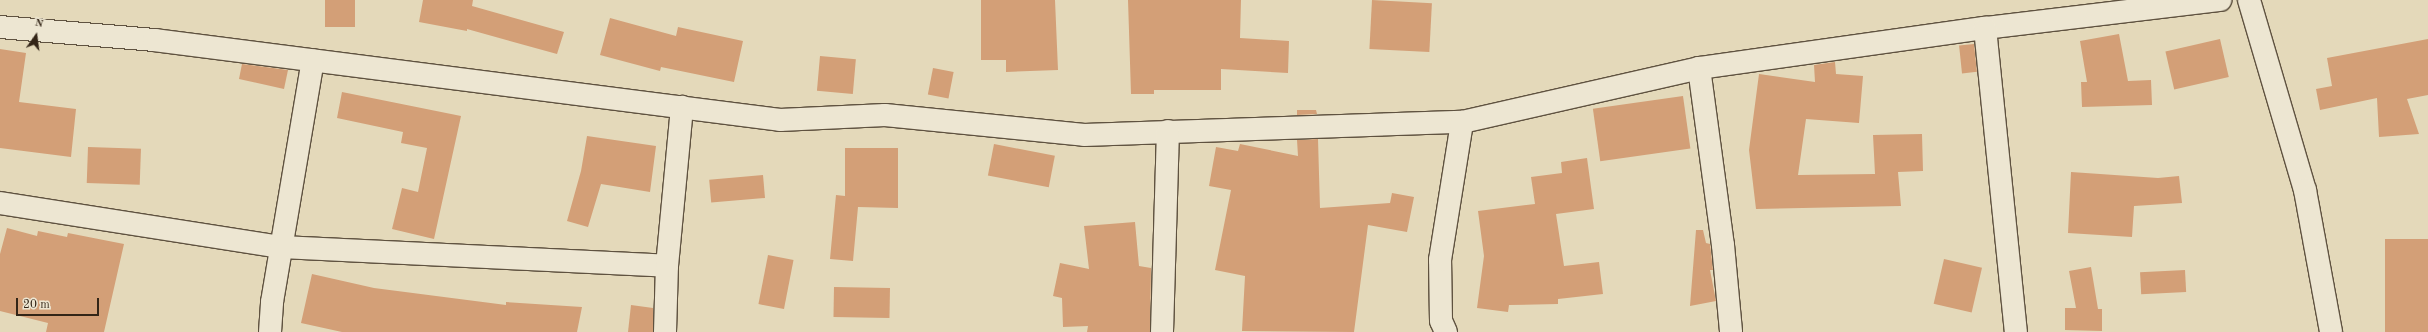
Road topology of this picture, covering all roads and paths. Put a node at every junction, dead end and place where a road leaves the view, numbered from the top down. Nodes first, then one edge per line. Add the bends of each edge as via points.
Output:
1 (2220, 0) edge
2 (2249, 0) edge
3 (0, 27) edge
4 (1985, 28) junction
5 (313, 60) junction
6 (1699, 68) junction
7 (682, 107) junction
8 (1462, 122) junction
9 (1168, 131) junction
10 (0, 203) edge
11 (282, 247) junction
12 (667, 266) junction
13 (270, 332) edge
14 (665, 332) edge
15 (1162, 332) edge
16 (1446, 332) edge
17 (1731, 332) edge
18 (2016, 332) edge
19 (2331, 332) edge

1 - 4 street
2 - 19 street via 2305,190
3 - 5 street via 154,40
4 - 6 street
4 - 18 street
5 - 7 street
5 - 11 street
6 - 8 street
6 - 17 street via 1723,245
7 - 9 street via 780,120 885,116 1084,135
7 - 12 street
8 - 9 street
8 - 16 street via 1440,260 1441,321
9 - 15 street
10 - 11 street
11 - 12 street
11 - 13 street via 272,302
12 - 14 street

